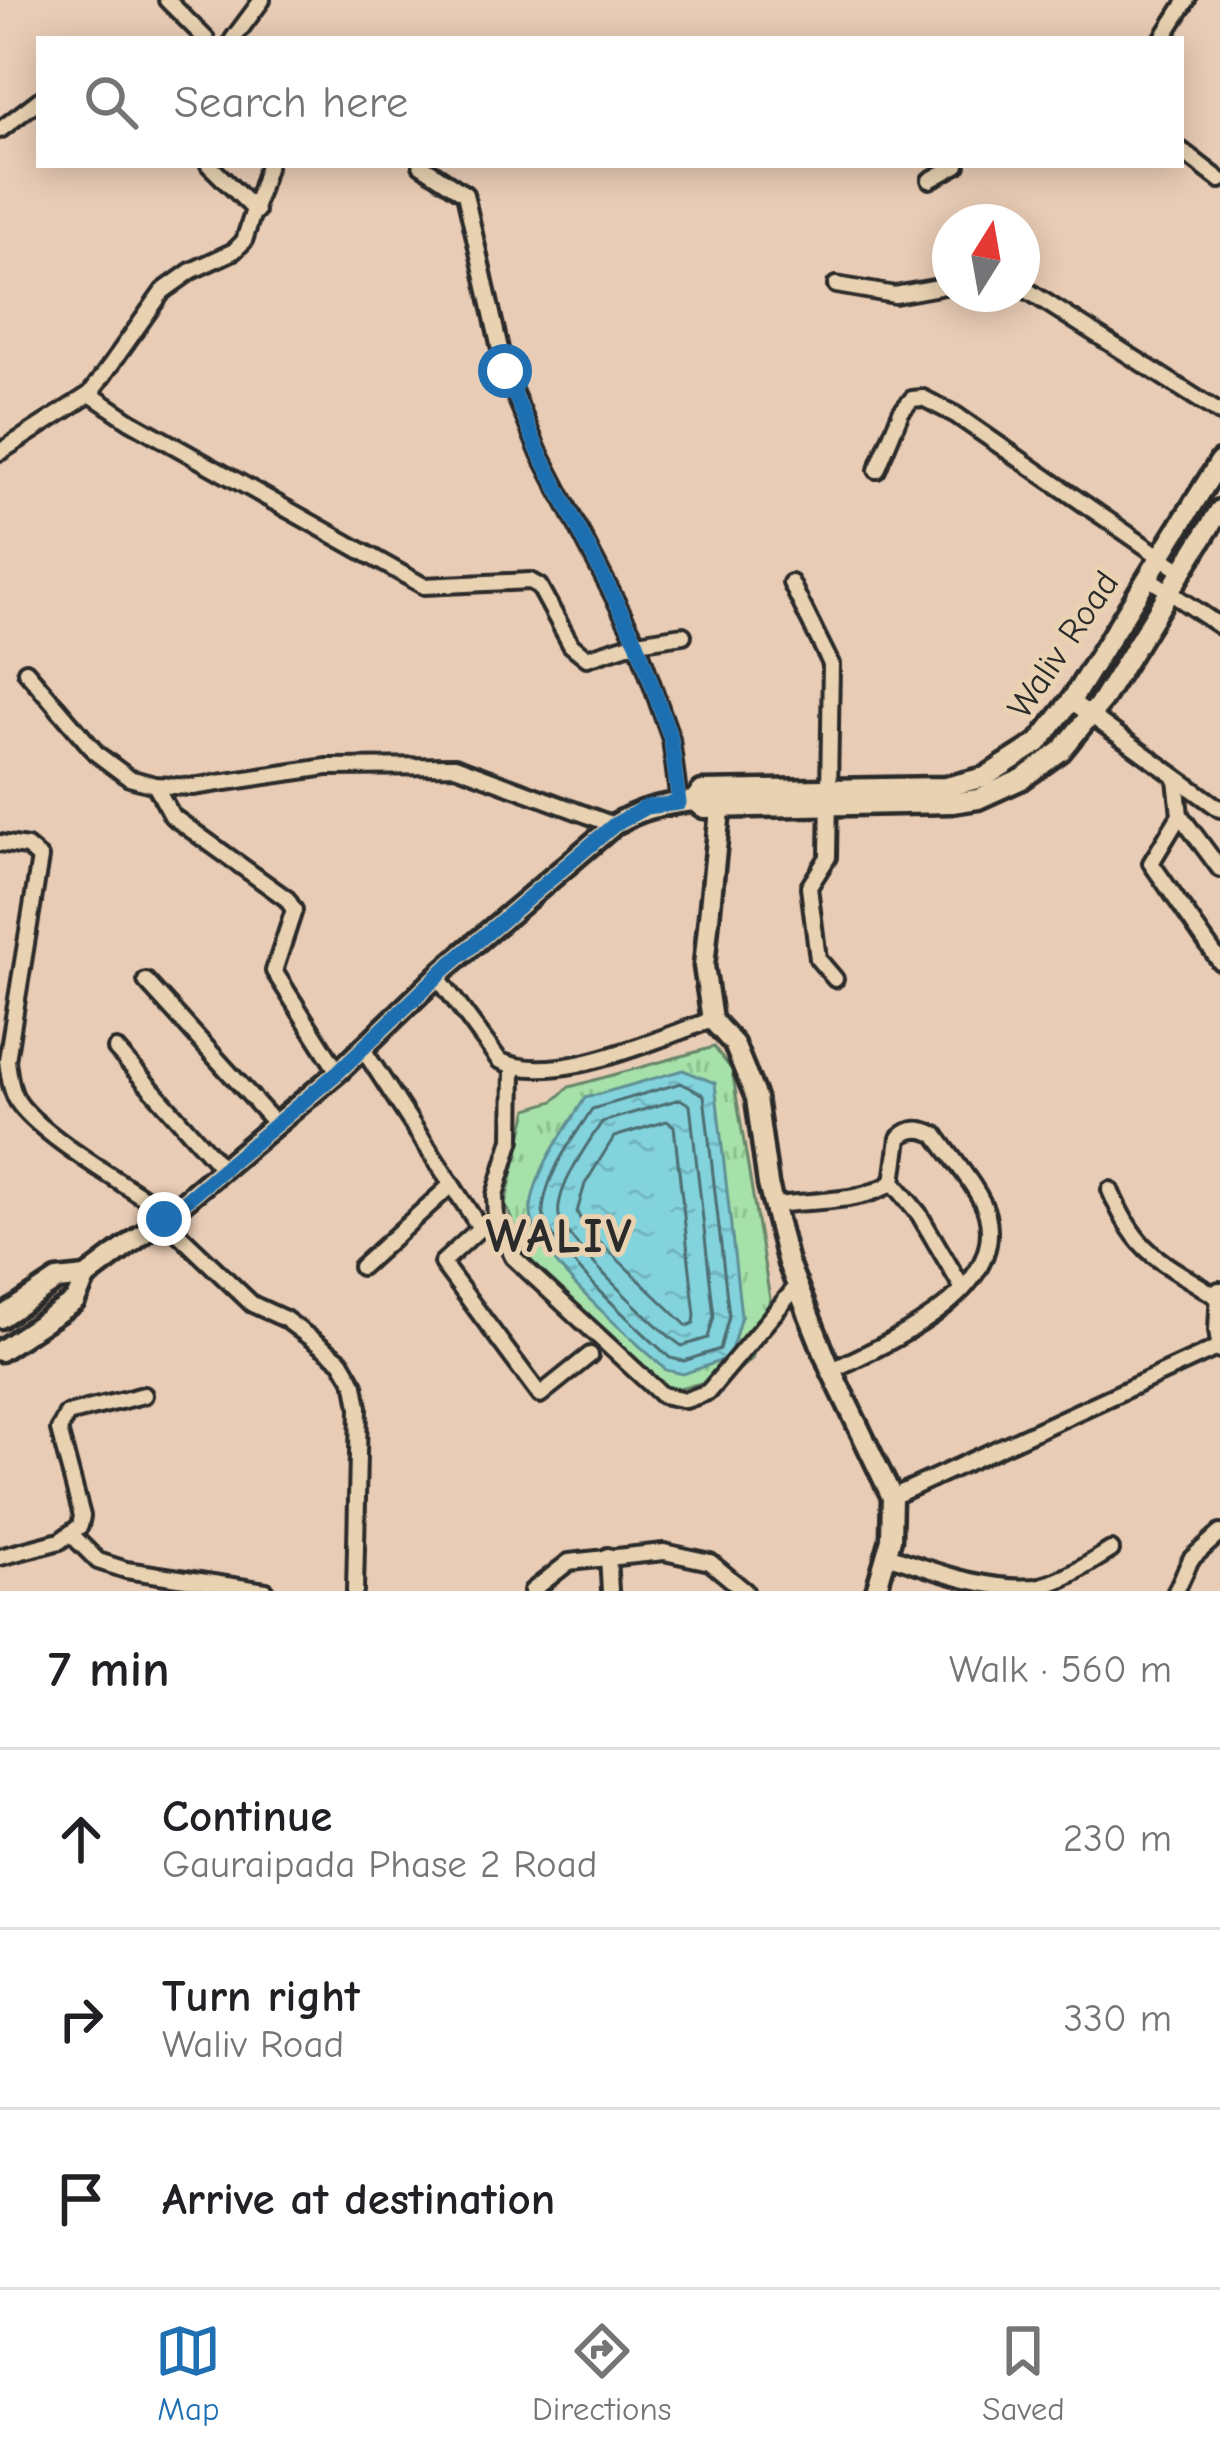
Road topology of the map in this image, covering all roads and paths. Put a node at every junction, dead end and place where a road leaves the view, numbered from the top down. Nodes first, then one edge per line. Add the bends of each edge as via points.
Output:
1 (167, 0) edge
2 (262, 0) edge
3 (1186, 0) edge
4 (203, 36) edge
5 (235, 36) edge
6 (1164, 36) edge
7 (36, 102) edge
8 (0, 130) edge
9 (1184, 152) edge
10 (212, 168) edge
11 (267, 168) edge
12 (426, 168) edge
13 (952, 168) edge
14 (930, 180) dead end
15 (1220, 180) edge
16 (256, 211) junction
17 (836, 285) dead end
18 (932, 289) edge
19 (1040, 298) edge
20 (90, 394) junction
21 (1220, 413) edge
22 (0, 452) edge
23 (1220, 461) edge
24 (877, 470) dead end
25 (1220, 510) edge
26 (1158, 558) junction
27 (1181, 571) junction
28 (1147, 577) junction
29 (791, 583) dead end
30 (1170, 589) junction
31 (1220, 626) edge
32 (683, 635) dead end
33 (637, 642) junction
34 (26, 670) dead end
35 (1071, 700) junction
36 (1091, 715) junction
37 (1176, 778) junction
38 (155, 785) junction
39 (722, 799) junction
40 (827, 799) junction
41 (686, 802) junction
42 (1220, 809) edge
43 (1180, 815) junction
44 (614, 825) junction
45 (0, 844) edge
46 (1220, 869) edge
47 (1220, 962) edge
48 (437, 976) junction
49 (835, 980) dead end
50 (146, 981) dead end
51 (712, 1020) junction
52 (363, 1048) junction
53 (116, 1049) dead end
54 (513, 1067) junction
55 (338, 1072) junction
56 (275, 1124) junction
57 (222, 1168) junction
58 (893, 1182) junction
59 (450, 1186) junction
60 (1110, 1190) dead end
61 (776, 1205) junction
62 (166, 1216) junction
63 (361, 1267) dead end
64 (86, 1277) junction
65 (797, 1286) junction
66 (963, 1289) junction
67 (1218, 1292) edge
68 (0, 1318) edge
69 (1219, 1348) edge
70 (0, 1351) edge
71 (590, 1355) dead end
72 (832, 1370) junction
73 (144, 1394) dead end
74 (892, 1497) junction
75 (72, 1535) junction
76 (1216, 1542) edge
77 (1111, 1550) dead end
78 (887, 1555) junction
79 (608, 1556) junction
80 (0, 1557) edge
81 (266, 1591) edge
82 (355, 1591) edge
83 (532, 1591) edge
84 (610, 1591) edge
85 (746, 1591) edge
86 (876, 1591) edge
87 (1176, 1591) edge

1 - 4 street
2 - 5 street
3 - 6 street
7 - 8 street
9 - 15 street
10 - 16 street
11 - 16 street
12 - 33 street via 465,194 505,371
13 - 14 street
16 - 20 street via 234,251 163,291
17 - 18 street via 895,296
19 - 21 street
20 - 22 street
20 - 33 street via 400,576 440,587 530,581 547,595 577,653 597,657
23 - 26 main road, Waliv Road
24 - 26 street via 901,412 922,398
25 - 27 main road, Waliv Road
26 - 27 street
26 - 28 main road, Waliv Road
27 - 30 main road, Waliv Road
28 - 30 street
28 - 35 main road, Waliv Road
29 - 40 street via 831,664
30 - 31 street
30 - 36 main road, Waliv Road
32 - 33 street
33 - 41 street
34 - 38 street via 98,754 129,778
35 - 36 street
35 - 40 main road, Waliv Road via 1038,743 985,777
36 - 37 street
36 - 40 main road, Waliv Road via 1061,751 978,799
37 - 42 street
37 - 43 street
38 - 44 street via 327,767 455,766
38 - 55 street via 172,816 287,899 294,910 274,971
39 - 40 main road, Waliv Road
39 - 41 main road, Waliv Road via 704,808
39 - 51 main road via 704,966
40 - 49 street via 828,856 809,887 818,958
41 - 44 main road via 646,807
43 - 46 street
43 - 47 street via 1151,863
44 - 48 main road
45 - 62 street via 27,847 40,858 7,1060 19,1105
48 - 52 main road
48 - 54 street
50 - 56 street
51 - 54 street via 568,1067
51 - 61 main road via 734,1044 756,1098
52 - 55 main road
52 - 59 street
53 - 57 street
54 - 65 street via 512,1139 495,1195 496,1222 513,1258 662,1395 686,1400 708,1392
55 - 56 main road
56 - 57 main road
57 - 62 main road
58 - 61 street via 869,1193
58 - 66 street
58 - 66 street via 899,1138 916,1129 936,1135 987,1215 985,1262
59 - 63 street
59 - 71 street via 480,1228 442,1264 540,1395
60 - 67 street via 1144,1249
61 - 65 main road
62 - 64 main road
62 - 82 street via 252,1304 341,1361 355,1385
64 - 68 main road via 57,1280
64 - 70 main road via 75,1301
65 - 72 main road
66 - 72 street
67 - 69 street
69 - 74 street
72 - 74 main road
73 - 75 street via 73,1410 62,1421 82,1516
74 - 78 main road
75 - 80 street
75 - 81 street via 98,1561 126,1570
76 - 87 street via 1191,1559
77 - 78 street via 1036,1587 958,1578
78 - 86 main road
79 - 83 street via 568,1562
79 - 84 street
79 - 85 street via 695,1557

